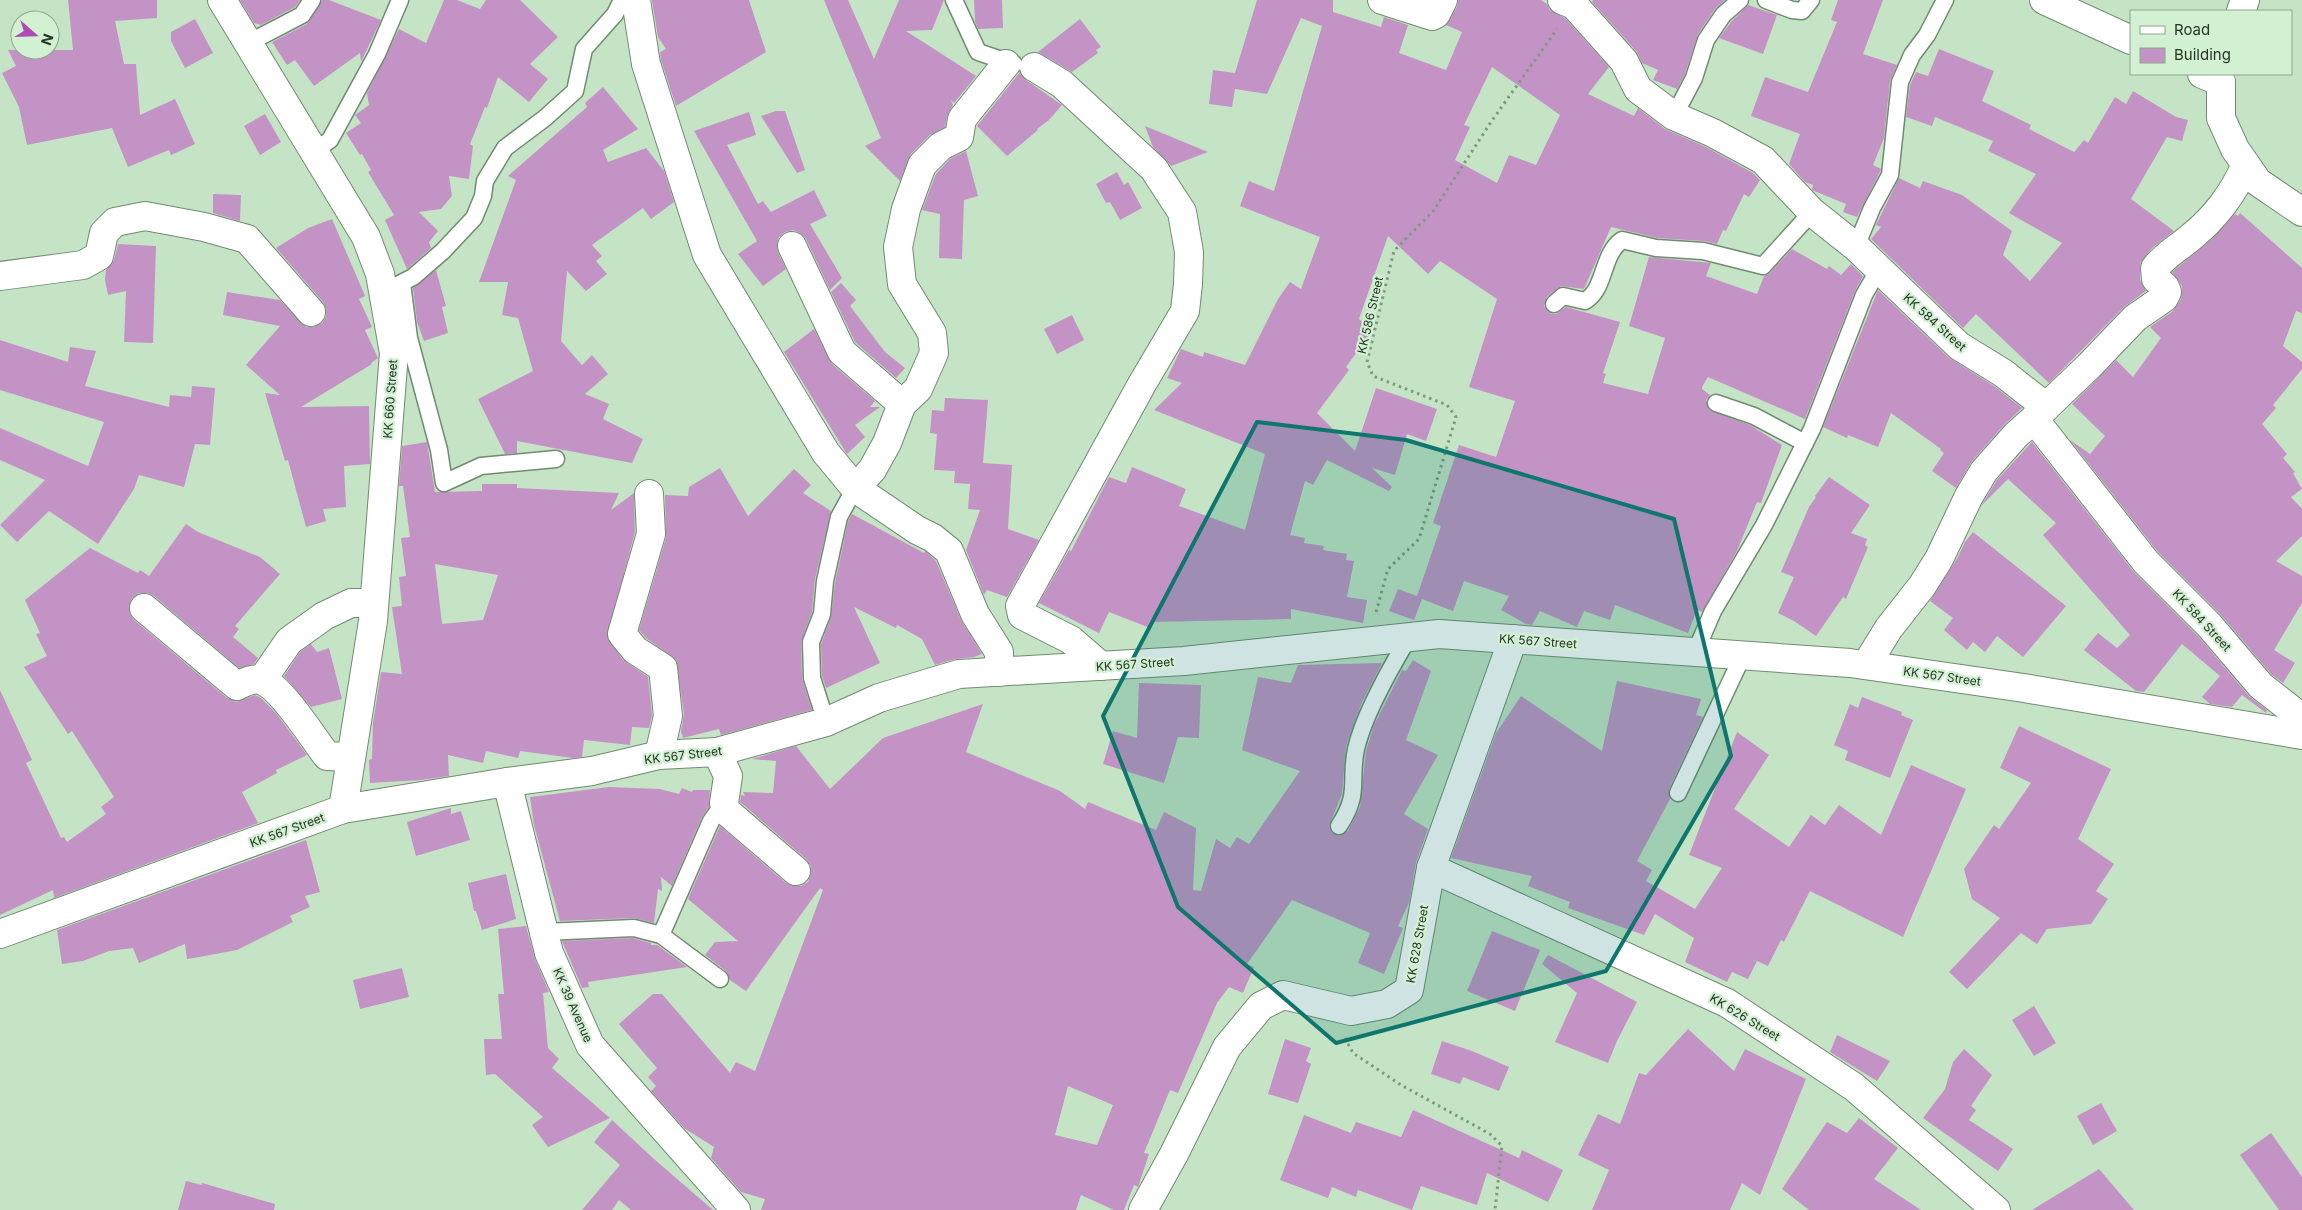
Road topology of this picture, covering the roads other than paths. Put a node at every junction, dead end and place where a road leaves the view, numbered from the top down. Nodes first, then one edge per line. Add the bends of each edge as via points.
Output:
1 (312, 0) edge
2 (400, 0) edge
3 (622, 0) edge
4 (636, 0) edge
5 (954, 0) edge
6 (1382, 0) edge
7 (1443, 0) edge
8 (1740, 0) edge
9 (1766, 0) edge
10 (1812, 0) edge
11 (1945, 0) edge
12 (2044, 0) edge
13 (225, 2) edge
14 (1568, 3) edge
15 (2130, 40) edge
16 (248, 43) junction
17 (1006, 64) junction
18 (1034, 67) joint
19 (2216, 77) edge
20 (1674, 116) junction
21 (314, 151) junction
22 (2246, 165) junction
23 (1812, 212) junction
24 (2302, 212) edge
25 (792, 246) dead end
26 (1856, 247) junction
27 (1879, 269) junction
28 (0, 276) edge
29 (393, 287) junction
30 (1554, 304) dead end
31 (311, 312) dead end
32 (1716, 403) dead end
33 (902, 404) junction
34 (2040, 413) junction
35 (1805, 443) junction
36 (556, 459) dead end
37 (856, 488) junction
38 (649, 494) dead end
39 (374, 604) junction
40 (144, 608) dead end
41 (1409, 637) junction
42 (1513, 639) junction
43 (1695, 653) junction
44 (1743, 655) junction
45 (1866, 665) junction
46 (1101, 666) junction
47 (999, 672) junction
48 (262, 680) junction
49 (2302, 718) edge
50 (826, 722) junction
51 (2302, 735) edge
52 (717, 752) junction
53 (659, 755) junction
54 (351, 757) junction
55 (507, 782) junction
56 (1678, 794) dead end
57 (724, 803) junction
58 (343, 809) junction
59 (1339, 826) dead end
60 (1431, 868) junction
61 (796, 871) dead end
62 (544, 932) junction
63 (0, 934) edge
64 (661, 934) junction
65 (720, 980) dead end
66 (736, 1210) edge
67 (1143, 1210) edge
68 (1996, 1210) edge

1 - 16 lane via 302,15
2 - 21 lane via 377,54 330,140
3 - 29 lane via 615,14 584,48 575,91 505,148 485,181 474,218 443,252 413,277
4 - 37 street via 646,64 707,255 826,453
5 - 17 lane via 978,52
6 - 7 street via 1432,16
8 - 20 lane via 1723,15 1706,40 1694,78
9 - 10 lane via 1802,11
11 - 26 lane via 1900,82 1890,175
12 - 15 street
13 - 16 street, KK 660 Street
14 - 20 street, KK 584 Street via 1624,61 1638,89
16 - 21 street, KK 660 Street
17 - 18 lane
17 - 33 street via 962,120 959,137 941,146 922,165 906,208 898,247 902,284 932,333 934,354 918,389
18 - 46 street via 1062,84 1154,169 1182,212 1189,252 1185,311 1020,606 1022,615 1071,640
19 - 22 street via 2221,118
20 - 23 street, KK 584 Street via 1763,160
21 - 29 street, KK 660 Street via 366,237 380,274
22 - 24 street via 2258,182
22 - 34 street via 2233,193 2218,213 2155,268 2156,279 2168,292 2164,298 2135,318
23 - 26 street, KK 584 Street
23 - 30 lane via 1763,266 1703,251 1656,248 1622,240 1607,259 1593,297 1585,301 1563,296
25 - 33 street via 842,352
26 - 27 street, KK 584 Street
27 - 34 street, KK 584 Street via 1959,346 2003,373
27 - 35 lane via 1864,296
28 - 31 street via 83,265 99,256 104,233 115,222 145,216 247,239
29 - 36 lane via 439,450 444,483 481,466
29 - 39 street, KK 660 Street via 394,353
32 - 35 lane via 1754,416
33 - 37 street via 887,443 872,470
34 - 45 street via 2016,434 1984,471 1939,559
34 - 49 street, KK 584 Street via 2146,562 2209,625 2261,686
35 - 43 lane via 1764,525 1713,611
37 - 47 street via 948,551 975,614 999,652
37 - 50 lane via 839,517 825,581 822,614 811,642 812,678
38 - 53 street via 651,534 622,634 635,650 664,668 668,716
39 - 48 street via 351,603 324,616 289,641
39 - 54 street, KK 660 Street
40 - 48 street via 237,686 249,680
41 - 42 street, KK 567 Street via 1439,634
41 - 46 street, KK 567 Street
41 - 59 lane via 1356,748 1353,801
42 - 43 street, KK 567 Street
42 - 60 street, KK 628 Street
43 - 44 street, KK 567 Street
44 - 45 street, KK 567 Street
44 - 56 lane
45 - 51 street, KK 567 Street
46 - 47 street, KK 567 Street
47 - 50 street, KK 567 Street via 959,674 879,698
48 - 54 street via 281,695 328,756
50 - 52 street, KK 567 Street
52 - 53 street, KK 567 Street
52 - 57 street via 728,776
53 - 55 street, KK 567 Street via 592,771
54 - 58 street, KK 660 Street
55 - 58 street, KK 567 Street
55 - 62 street, KK 39 Avenue
57 - 61 street via 726,810
57 - 64 lane via 711,821
58 - 63 street, KK 567 Street
60 - 67 street, KK 628 Street via 1409,990 1387,1004 1351,1011 1283,995 1261,1006 1226,1047
60 - 68 street, KK 626 Street via 1726,1003 1854,1087
62 - 64 lane via 634,928
62 - 66 street, KK 39 Avenue via 549,953 590,1045
64 - 65 lane

